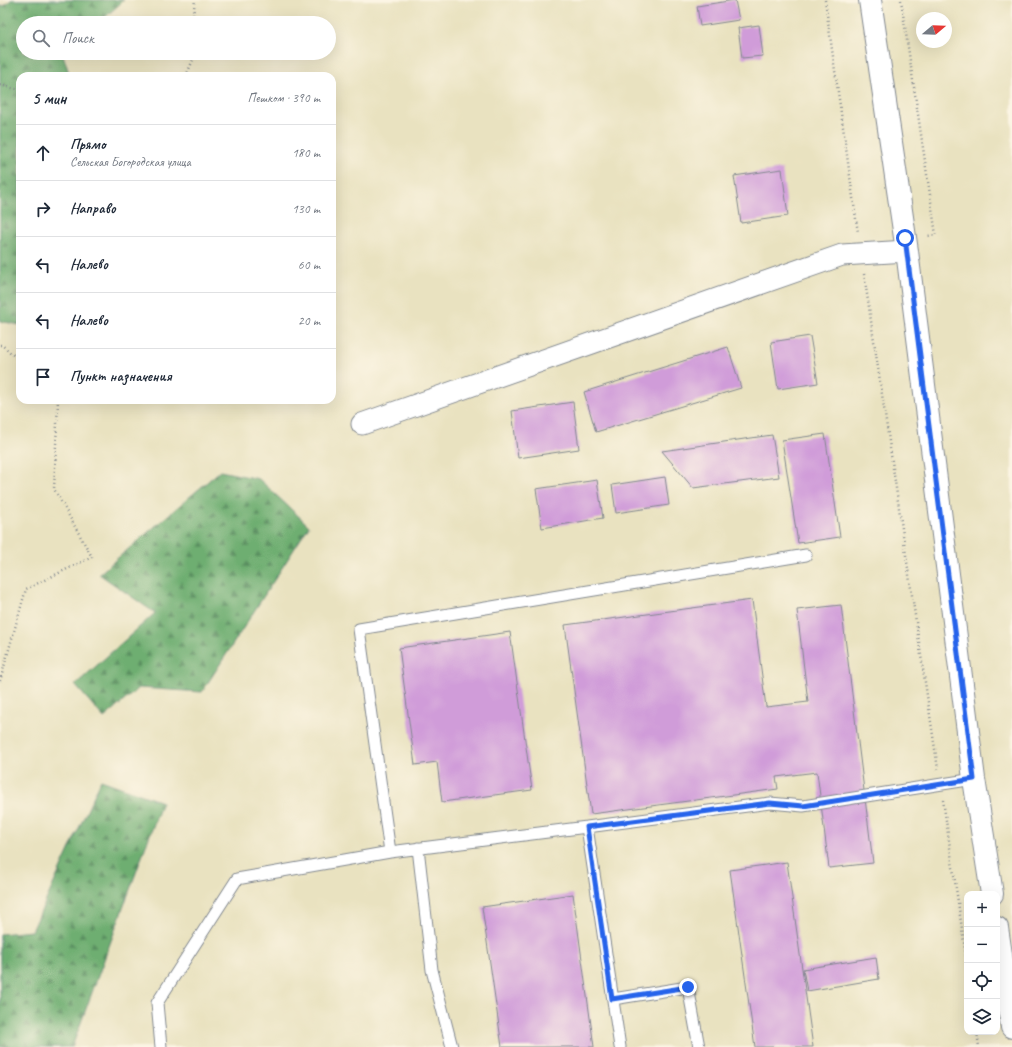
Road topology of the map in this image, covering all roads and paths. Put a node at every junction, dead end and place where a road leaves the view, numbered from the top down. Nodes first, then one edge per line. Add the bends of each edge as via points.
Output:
1 (196, 0) edge
2 (825, 0) edge
3 (870, 0) edge
4 (901, 0) edge
5 (193, 16) edge
6 (193, 60) edge
7 (188, 72) edge
8 (0, 84) edge
9 (16, 89) edge
10 (936, 235) dead end
11 (907, 251) junction
12 (861, 254) junction
13 (0, 345) edge
14 (16, 357) edge
15 (58, 404) edge
16 (362, 424) dead end
17 (806, 555) dead end
18 (0, 682) edge
19 (974, 779) junction
20 (940, 784) junction
21 (587, 827) junction
22 (418, 848) junction
23 (390, 852) junction
24 (992, 891) edge
25 (964, 943) edge
26 (1000, 948) edge
27 (612, 999) junction
28 (1012, 1027) edge
29 (977, 1035) edge
30 (161, 1047) edge
31 (452, 1047) edge
32 (620, 1047) edge
33 (699, 1047) edge
34 (979, 1047) edge

1 - 5 path
2 - 12 path
3 - 11 main road
4 - 10 path
6 - 7 path
8 - 9 path
11 - 12 street
11 - 19 main road
12 - 16 street via 842,255
12 - 20 path
13 - 14 path
15 - 18 path via 54,489 92,557 26,589
17 - 23 lane via 359,629
19 - 20 lane
19 - 24 main road
20 - 21 lane via 803,806 770,803
20 - 25 path
21 - 22 lane
21 - 27 lane
22 - 23 lane
22 - 31 lane via 432,970
23 - 30 lane via 238,878 157,1003
26 - 28 main road
27 - 32 lane
27 - 33 lane via 688,987
29 - 34 path

